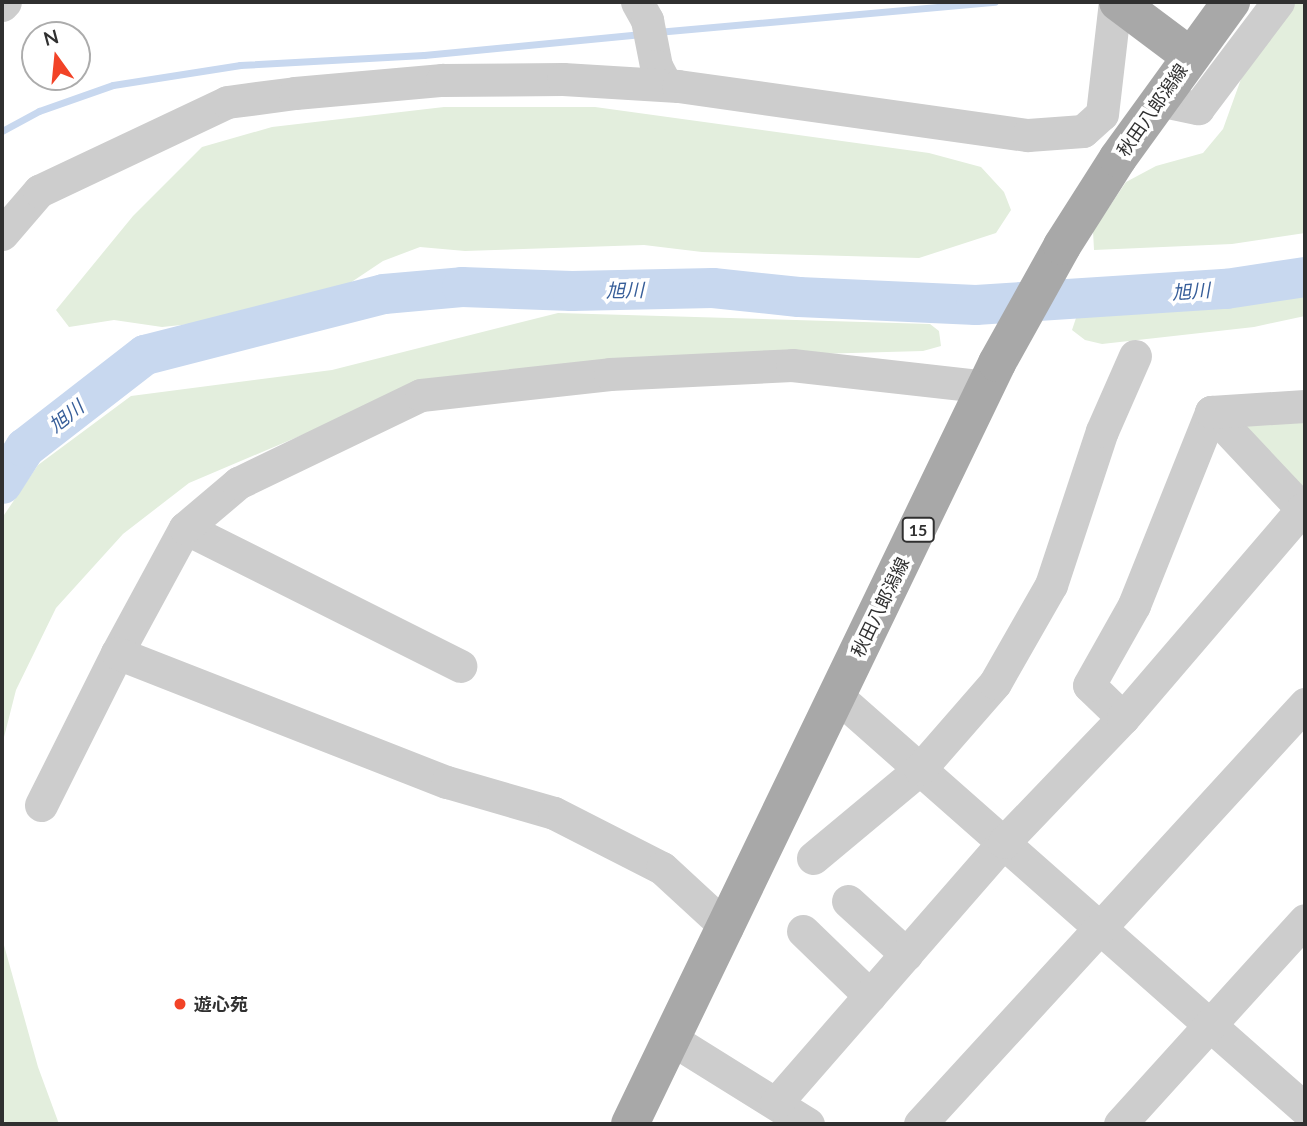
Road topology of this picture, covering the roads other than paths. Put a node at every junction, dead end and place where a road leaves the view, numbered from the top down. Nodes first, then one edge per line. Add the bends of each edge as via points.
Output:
1 (1116, 2) edge
2 (1231, 2) edge
3 (1278, 2) edge
4 (645, 21) edge
5 (1190, 56) junction
6 (666, 85) junction
7 (1159, 100) junction
8 (2, 234) edge
9 (1135, 356) dead end
10 (992, 375) junction
11 (1305, 406) edge
12 (1211, 412) junction
13 (1304, 510) edge
14 (185, 528) junction
15 (117, 653) junction
16 (460, 666) dead end
17 (838, 696) junction
18 (1305, 704) edge
19 (1123, 719) junction
20 (920, 769) junction
21 (41, 805) dead end
22 (1003, 842) junction
23 (813, 858) dead end
24 (848, 901) dead end
25 (1305, 920) edge
26 (1100, 926) junction
27 (727, 928) junction
28 (803, 931) dead end
29 (906, 954) junction
30 (870, 996) junction
31 (1212, 1024) junction
32 (673, 1040) junction
33 (776, 1103) junction
34 (1305, 1111) edge
35 (630, 1124) edge
36 (808, 1124) edge
37 (920, 1124) edge
38 (1120, 1124) edge
39 (1295, 1124) edge

1 - 5 main road
1 - 6 street via 1102,114 1083,131 1028,135
2 - 5 main road, 秋田八郎潟線 / 15
3 - 7 street via 1198,108
4 - 6 street
5 - 7 main road, 秋田八郎潟線 / 15
6 - 8 street via 563,79 442,80 227,102 38,191
7 - 10 main road, 秋田八郎潟線 / 15 via 1062,246
9 - 20 street via 1102,431 1051,585 995,683
10 - 14 street via 792,365 610,374 421,395 238,483
10 - 17 main road, 秋田八郎潟線 / 15
11 - 12 street
12 - 13 street
12 - 19 street via 1134,606 1089,685
13 - 19 street
14 - 15 street
14 - 16 street
15 - 21 street
15 - 27 street via 447,782 554,813 662,868
17 - 20 street
17 - 27 main road, 秋田八郎潟線 / 15
18 - 26 street
19 - 22 street
20 - 22 street
20 - 23 street
22 - 26 street
22 - 29 street
24 - 29 street
25 - 31 street
26 - 31 street
26 - 37 street
27 - 32 main road, 秋田八郎潟線 / 15
28 - 30 street
29 - 30 street
30 - 33 street
31 - 34 street
31 - 38 street
32 - 33 street
32 - 35 main road, 秋田八郎潟線 / 15
33 - 36 street
34 - 39 street

